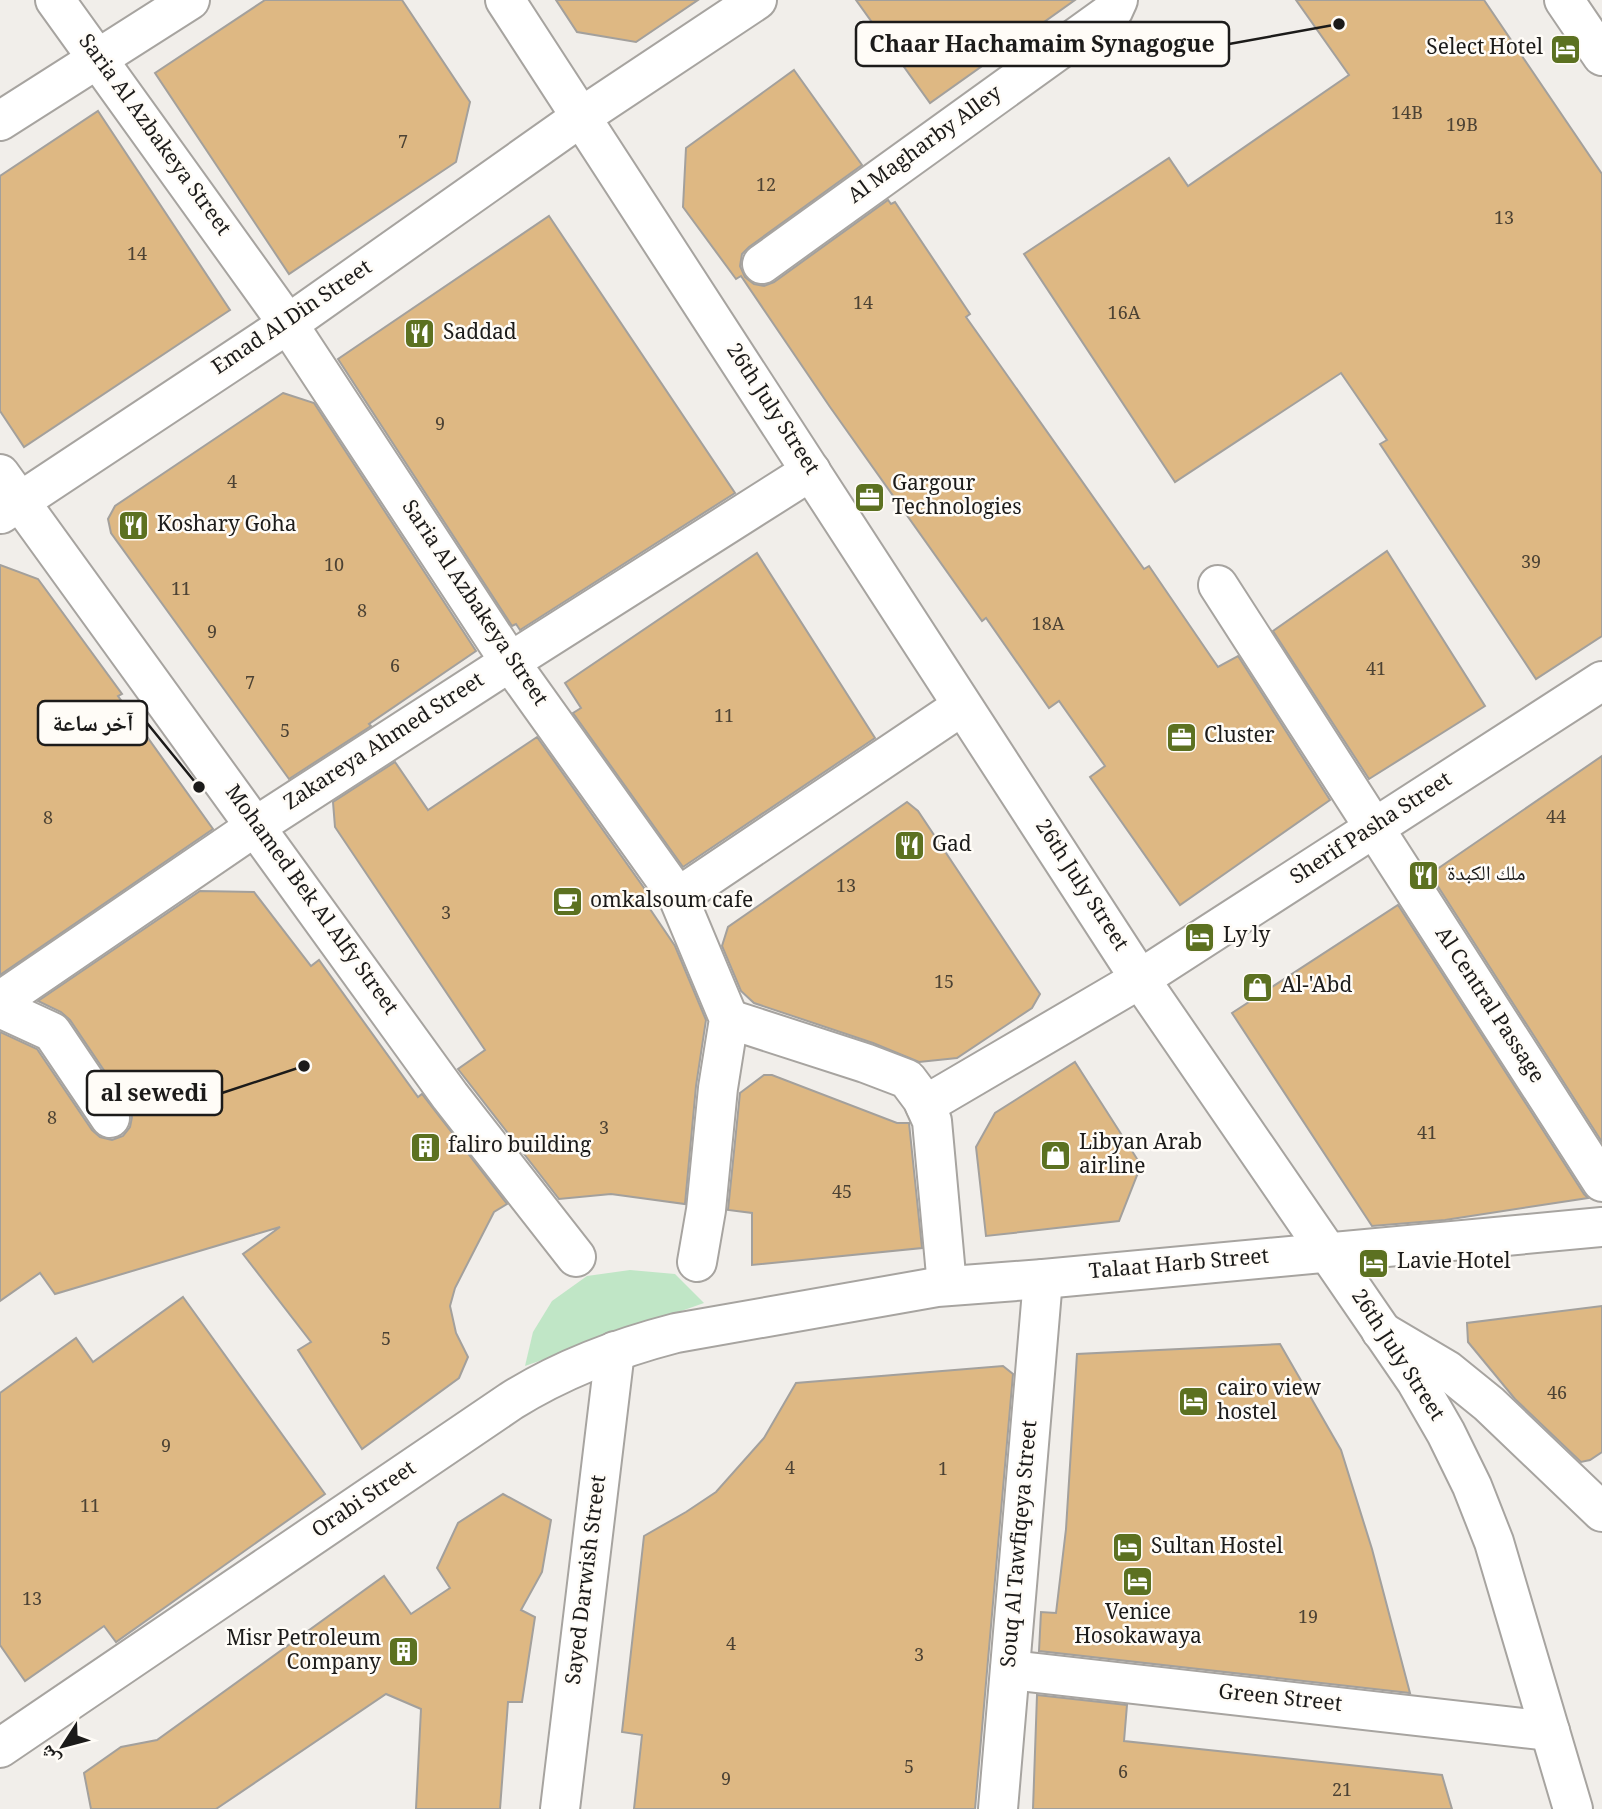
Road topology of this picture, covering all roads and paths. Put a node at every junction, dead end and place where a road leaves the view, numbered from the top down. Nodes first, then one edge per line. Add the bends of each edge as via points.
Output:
1 (55, 0) edge
2 (190, 0) edge
3 (505, 0) edge
4 (757, 0) edge
5 (1118, 0) edge
6 (1564, 0) edge
7 (1602, 56) edge
8 (97, 58) junction
9 (581, 117) junction
10 (0, 121) edge
11 (762, 264) dead end
12 (288, 324) junction
13 (811, 471) junction
14 (7, 496) edge
15 (1217, 585) dead end
16 (510, 662) junction
17 (1602, 681) edge
18 (962, 705) junction
19 (256, 826) junction
20 (1374, 829) junction
21 (678, 897) junction
22 (1140, 979) junction
23 (0, 1001) edge
24 (0, 1008) edge
25 (729, 1019) junction
26 (925, 1105) junction
27 (110, 1118) dead end
28 (1602, 1182) edge
29 (1602, 1227) edge
30 (1327, 1252) junction
31 (576, 1257) dead end
32 (697, 1262) dead end
33 (1043, 1279) junction
34 (947, 1286) junction
35 (759, 1320) joint
36 (1381, 1331) junction
37 (615, 1351) junction
38 (1602, 1512) edge
39 (1010, 1670) junction
40 (1550, 1731) junction
41 (0, 1748) edge
42 (560, 1809) edge
43 (999, 1809) edge
44 (1573, 1809) edge

1 - 8 street, Saria Al Azbakeya Street
2 - 8 street
3 - 9 street, 26th July Street
4 - 9 street, Emad Al Din Street
5 - 11 street, Al Magharby Alley via 1112,11
6 - 7 street
8 - 10 street
8 - 12 street, Saria Al Azbakeya Street
9 - 12 street, Emad Al Din Street
9 - 13 street, 26th July Street
12 - 14 street, Emad Al Din Street
12 - 16 street, Saria Al Azbakeya Street
13 - 16 street, Zakareya Ahmed Street
13 - 18 street, 26th July Street
14 - 19 street, Mohamed Bek Al Alfy Street
15 - 20 street, Al Central Passage
16 - 19 street, Zakareya Ahmed Street
16 - 21 street, Saria Al Azbakeya Street
17 - 20 street, Sherif Pasha Street
18 - 21 street
18 - 22 street, 26th July Street
19 - 23 street, Zakareya Ahmed Street
19 - 31 street, Mohamed Bek Al Alfy Street via 450,1096
20 - 22 street, Sherif Pasha Street
20 - 28 street, Al Central Passage
21 - 25 street, Saria Al Azbakeya Street
22 - 26 street, Sherif Pasha Street
22 - 30 street, 26th July Street
24 - 27 street via 52,1032
25 - 26 street via 907,1079
25 - 32 street
26 - 34 street via 932,1121
29 - 30 street, Talaat Harb Street
30 - 33 street, Talaat Harb Street
30 - 36 street, 26th July Street
33 - 34 street, Talaat Harb Street
33 - 39 street, Souq Al Tawfiqeya Street
34 - 35 street, Talaat Harb Street
35 - 37 street, Orabi Street via 676,1333
36 - 38 street via 1447,1370 1489,1404
36 - 40 street, 26th July Street via 1416,1381 1472,1486 1494,1542
37 - 41 street, Orabi Street via 542,1382 511,1401
37 - 42 street, Sayed Darwish Street
39 - 40 street, Green Street
39 - 43 street, Souq Al Tawfiqeya Street
40 - 44 street, 26th July Street

